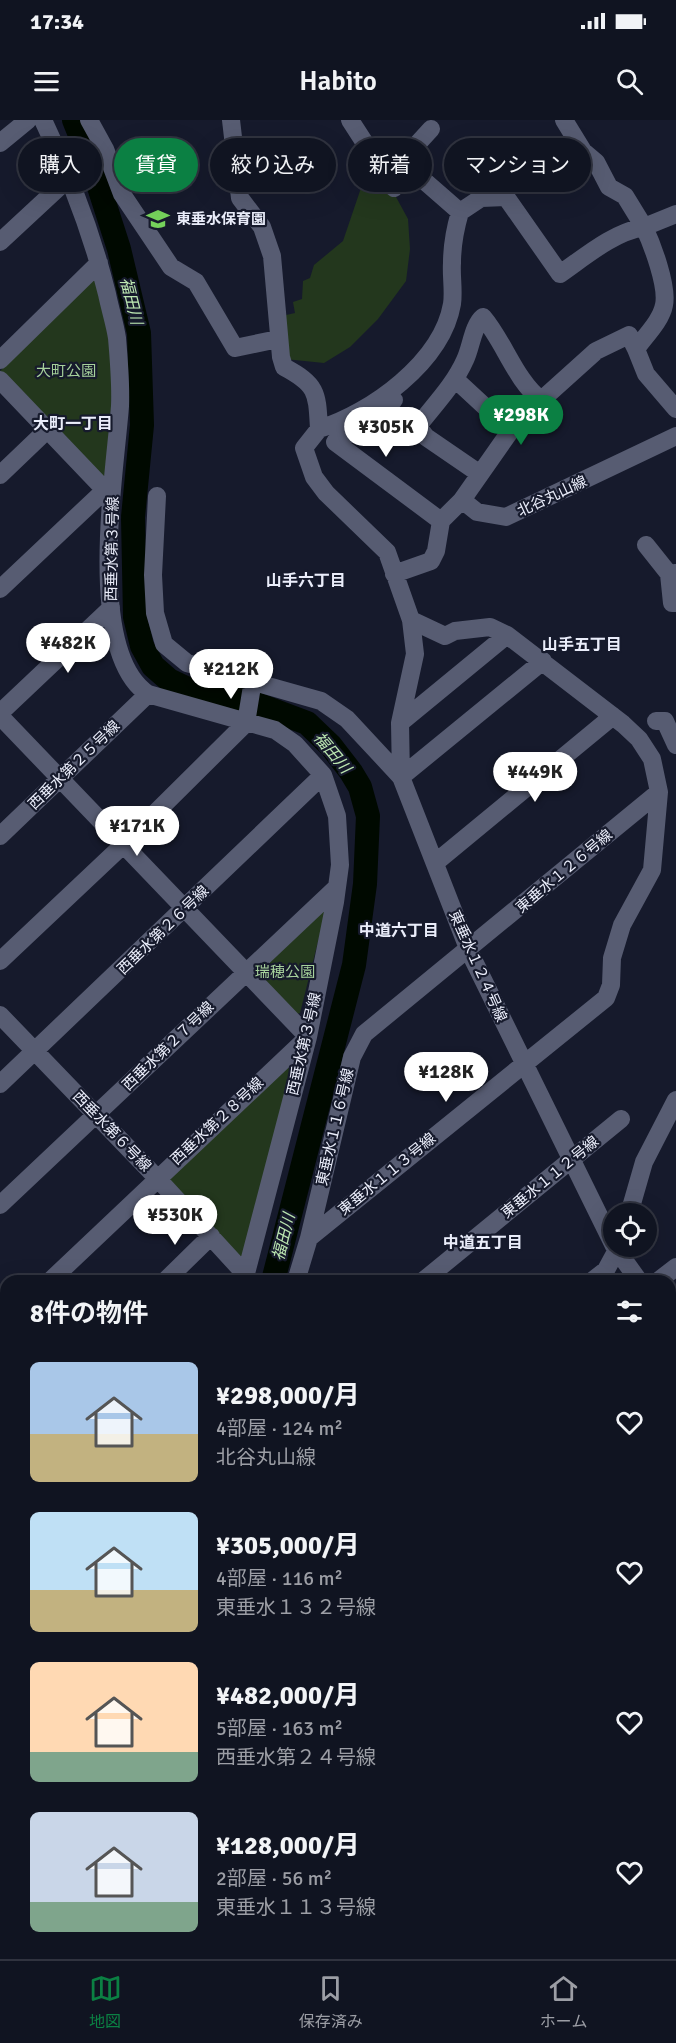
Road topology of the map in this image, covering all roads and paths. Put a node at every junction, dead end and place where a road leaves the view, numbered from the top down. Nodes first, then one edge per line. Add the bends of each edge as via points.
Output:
1 (28, 120) edge
2 (43, 120) edge
3 (89, 120) edge
4 (231, 120) edge
5 (350, 120) edge
6 (564, 120) edge
7 (431, 129) dead end
8 (52, 138) edge
9 (362, 138) edge
10 (423, 138) edge
11 (0, 143) edge
12 (432, 188) edge
13 (54, 192) edge
14 (75, 192) edge
15 (459, 212) junction
16 (676, 214) edge
17 (644, 227) junction
18 (0, 242) edge
19 (99, 263) junction
20 (278, 339) junction
21 (636, 349) junction
22 (0, 360) edge
23 (0, 380) edge
24 (455, 380) junction
25 (401, 394) dead end
26 (542, 401) junction
27 (676, 409) edge
28 (319, 429) junction
29 (47, 430) junction
30 (510, 430) junction
31 (676, 436) edge
32 (335, 442) junction
33 (310, 466) junction
34 (480, 474) junction
35 (0, 475) edge
36 (109, 490) junction
37 (157, 496) dead end
38 (462, 500) junction
39 (441, 521) junction
40 (646, 545) dead end
41 (394, 574) junction
42 (673, 574) edge
43 (0, 589) edge
44 (676, 603) edge
45 (111, 608) junction
46 (411, 620) junction
47 (507, 635) junction
48 (543, 661) junction
49 (253, 680) junction
50 (148, 694) junction
51 (0, 715) edge
52 (613, 716) junction
53 (656, 721) dead end
54 (246, 723) junction
55 (400, 723) junction
56 (676, 745) edge
57 (323, 775) junction
58 (401, 777) junction
59 (60, 779) junction
60 (659, 792) junction
61 (0, 836) edge
62 (123, 845) junction
63 (435, 863) junction
64 (337, 887) junction
65 (185, 910) junction
66 (469, 951) junction
67 (0, 962) edge
68 (245, 972) junction
69 (0, 1015) edge
70 (308, 1037) junction
71 (35, 1051) junction
72 (522, 1064) junction
73 (0, 1084) edge
74 (674, 1110) edge
75 (96, 1115) junction
76 (621, 1119) dead end
77 (572, 1159) junction
78 (157, 1178) junction
79 (632, 1203) edge
80 (0, 1205) edge
81 (603, 1222) edge
82 (211, 1236) junction
83 (309, 1238) junction
84 (612, 1257) edge
85 (622, 1257) edge
86 (56, 1275) edge
87 (171, 1275) edge
88 (243, 1275) edge
89 (246, 1275) edge
90 (298, 1275) edge
91 (430, 1275) edge
92 (600, 1275) edge
93 (635, 1275) edge

1 - 11 street
2 - 8 street, 西垂水第３号線
3 - 20 street via 122,194 171,267 196,282 235,348
4 - 20 street via 240,198 262,227 272,256
5 - 9 street
6 - 17 street via 583,151 596,162 609,187 625,196
7 - 10 street
12 - 15 street
13 - 18 street
14 - 19 street, 西垂水第３号線
15 - 17 street via 481,198 506,197 560,274 628,230
15 - 28 street via 453,251 452,304 441,336 417,367 373,405 343,422
16 - 17 street
17 - 21 street via 655,250 664,304
19 - 22 street
19 - 36 street, 西垂水第３号線 via 117,336 120,378
20 - 28 street via 284,367 303,377 317,395
21 - 26 street via 629,335 596,351
21 - 27 street via 646,374
23 - 29 street
24 - 26 street via 483,317 520,377
24 - 30 street
24 - 34 street via 418,426 426,437
25 - 32 street via 373,421
26 - 30 street
28 - 33 street via 304,448
29 - 35 street
29 - 36 street
30 - 34 street
31 - 38 street, 北谷丸山線 via 506,517 477,512
32 - 33 street via 319,452
32 - 39 street
33 - 41 street via 339,508 387,552
34 - 38 street
36 - 43 street
36 - 45 street, 西垂水第３号線
37 - 49 street via 153,575 155,613 164,644 187,663
38 - 39 street
39 - 41 street via 431,561
40 - 42 street
41 - 46 street
42 - 44 street via 672,603
45 - 50 street, 西垂水第３号線 via 121,656 137,687
45 - 51 street
46 - 47 street via 445,636 490,627
46 - 55 street via 415,654
47 - 48 street
47 - 55 street
48 - 52 street
48 - 58 street
49 - 54 street
49 - 58 street via 321,700 347,719
50 - 54 street, 西垂水第３号線
50 - 59 street, 西垂水第２５号線
51 - 59 street
52 - 60 street via 639,739 652,759
52 - 63 street
53 - 56 street via 665,721
54 - 57 street, 西垂水第３号線 via 275,730 295,744
54 - 62 street
55 - 58 street
57 - 64 street, 西垂水第３号線 via 337,816
57 - 65 street, 西垂水第２６号線
58 - 63 street, 東垂水１２４号線
59 - 61 street, 西垂水第２５号線
59 - 62 street
60 - 66 street, 東垂水１２６号線
60 - 72 street, 東垂水１１３号線 via 652,870 622,925 606,998
62 - 65 street
62 - 67 street
63 - 66 street, 東垂水１２４号線
64 - 68 street, 西垂水第２７号線
64 - 70 street, 西垂水第３号線
65 - 68 street
65 - 71 street, 西垂水第２６号線
66 - 72 street, 東垂水１２４号線
66 - 83 street, 東垂水１１６号線 via 360,1042 352,1057
68 - 70 street
68 - 75 street, 西垂水第２７号線
69 - 71 street, 西垂水第６号線
70 - 78 street, 西垂水第２８号線
70 - 89 street, 西垂水第３号線
71 - 73 street, 西垂水第２６号線
71 - 75 street, 西垂水第６号線
72 - 77 street, 東垂水１２４号線
72 - 83 street, 東垂水１１３号線
74 - 79 street via 644,1162
75 - 78 street, 西垂水第６号線
75 - 80 street, 西垂水第２７号線
76 - 77 street, 東垂水１１２号線
77 - 81 street, 東垂水１２４号線
77 - 91 street, 東垂水１１２号線
78 - 82 street, 西垂水第６号線
78 - 86 street, 西垂水第２８号線
82 - 87 street
82 - 88 street, 西垂水第６号線
83 - 90 street, 東垂水１１６号線
84 - 92 street
85 - 93 street, 東垂水１２４号線

